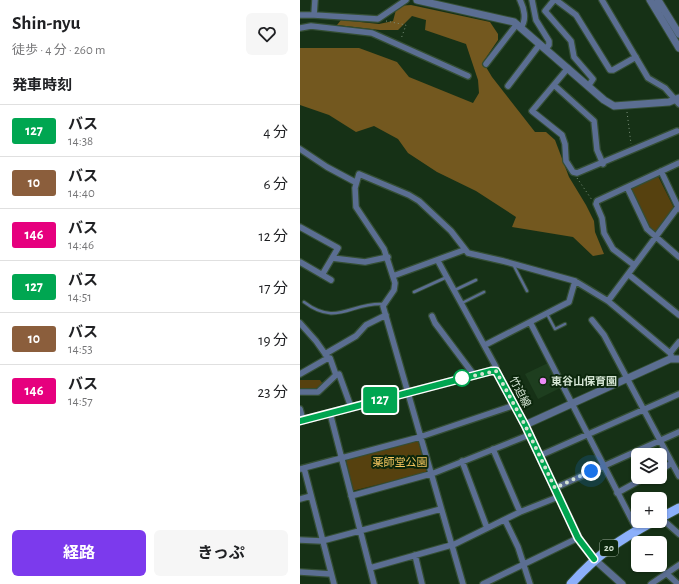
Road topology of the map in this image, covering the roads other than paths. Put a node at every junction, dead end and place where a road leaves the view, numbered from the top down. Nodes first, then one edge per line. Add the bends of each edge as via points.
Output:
1 (315, 0) edge
2 (406, 0) edge
3 (417, 0) edge
4 (520, 0) edge
5 (532, 0) edge
6 (555, 0) edge
7 (602, 0) edge
8 (650, 0) edge
9 (658, 0) edge
10 (300, 15) edge
11 (314, 15) junction
12 (519, 26) junction
13 (300, 28) edge
14 (679, 34) edge
15 (542, 47) junction
16 (679, 48) edge
17 (636, 57) junction
18 (486, 64) dead end
19 (568, 68) junction
20 (468, 76) dead end
21 (554, 85) junction
22 (588, 85) junction
23 (508, 86) dead end
24 (678, 101) edge
25 (677, 131) dead end
26 (300, 149) edge
27 (679, 163) edge
28 (603, 164) junction
29 (661, 171) junction
30 (355, 182) junction
31 (627, 187) junction
32 (678, 208) edge
33 (300, 227) edge
34 (655, 237) junction
35 (464, 250) junction
36 (388, 257) junction
37 (679, 257) edge
38 (332, 258) junction
39 (438, 260) junction
40 (300, 262) edge
41 (513, 264) junction
42 (634, 265) junction
43 (628, 274) junction
44 (322, 275) junction
45 (393, 276) junction
46 (447, 277) junction
47 (331, 280) dead end
48 (476, 280) dead end
49 (575, 281) junction
50 (454, 290) junction
51 (526, 291) dead end
52 (414, 292) dead end
53 (484, 292) dead end
54 (608, 301) junction
55 (304, 302) dead end
56 (383, 304) junction
57 (462, 304) junction
58 (547, 314) junction
59 (386, 315) junction
60 (679, 315) edge
61 (432, 316) dead end
62 (592, 320) dead end
63 (530, 322) junction
64 (300, 323) edge
65 (565, 324) dead end
66 (679, 342) edge
67 (485, 346) junction
68 (326, 356) junction
69 (674, 357) edge
70 (496, 371) junction
71 (300, 374) edge
72 (336, 375) junction
73 (474, 375) junction
74 (627, 379) junction
75 (300, 392) edge
76 (407, 393) junction
77 (679, 394) edge
78 (572, 403) junction
79 (515, 406) junction
80 (351, 408) junction
81 (300, 409) edge
82 (644, 410) junction
83 (330, 413) junction
84 (301, 421) edge
85 (525, 425) junction
86 (679, 432) edge
87 (588, 434) junction
88 (529, 435) junction
89 (420, 437) junction
90 (660, 440) junction
91 (493, 449) junction
92 (539, 456) junction
93 (342, 458) junction
94 (462, 461) junction
95 (672, 463) junction
96 (604, 466) junction
97 (667, 466) edge
98 (302, 468) edge
99 (431, 473) junction
100 (679, 476) edge
101 (633, 484) edge
102 (555, 488) junction
103 (617, 493) junction
104 (311, 496) junction
105 (351, 496) junction
106 (558, 497) junction
107 (300, 499) edge
108 (679, 508) edge
109 (441, 509) junction
110 (520, 512) junction
111 (667, 514) edge
112 (505, 520) junction
113 (667, 525) edge
114 (487, 528) junction
115 (640, 528) edge
116 (636, 530) junction
117 (360, 531) junction
118 (679, 534) edge
119 (578, 538) junction
120 (300, 540) edge
121 (322, 541) junction
122 (451, 545) junction
123 (415, 555) junction
124 (594, 559) junction
125 (524, 564) junction
126 (679, 565) edge
127 (370, 568) junction
128 (300, 572) edge
129 (666, 573) junction
130 (331, 574) junction
131 (334, 584) edge
132 (374, 584) edge
133 (422, 584) edge
134 (463, 584) edge
135 (483, 584) edge
136 (530, 584) edge
137 (571, 584) edge
138 (622, 584) edge
139 (651, 584) edge
140 (678, 584) edge

1 - 11 street
2 - 11 street via 378,20
3 - 12 street via 507,20
4 - 12 street via 525,21
5 - 15 street via 536,20 549,41 549,44
6 - 17 street via 576,15 610,70
6 - 22 street via 545,11 571,41 574,57 593,79
7 - 17 street
8 - 16 street
9 - 14 street
10 - 11 street
12 - 15 street
12 - 18 street
13 - 20 street via 311,26 372,33
15 - 19 street
15 - 23 street
17 - 24 street via 648,78
19 - 21 street
19 - 22 street
21 - 28 street via 594,121 597,150
21 - 28 street via 532,111 562,135 566,161 573,172
22 - 24 street via 614,106
25 - 28 street
26 - 30 street
27 - 29 street
29 - 31 street
29 - 32 street
30 - 35 street via 359,174 363,175 413,198 451,231
30 - 36 street via 356,207
31 - 34 street via 647,229
31 - 42 street via 596,204 602,218 604,233 613,249
32 - 34 street
33 - 38 street via 338,248
34 - 37 street
34 - 42 street
35 - 39 street
35 - 41 street
36 - 38 street via 365,262
36 - 45 street
38 - 44 street
39 - 45 street
39 - 46 street
40 - 44 street
41 - 49 street
41 - 51 lane
42 - 43 street
43 - 54 street
43 - 60 street
44 - 47 street
45 - 56 street via 394,290
46 - 50 street
46 - 52 lane
48 - 50 lane
49 - 54 street
49 - 58 street via 569,302
50 - 57 street
53 - 57 lane
54 - 69 street
55 - 56 lane via 327,314
56 - 59 street
57 - 67 street
58 - 63 street
58 - 65 lane via 555,329
59 - 68 street via 366,325 356,336
59 - 76 street
61 - 73 street
62 - 74 street via 604,335
63 - 67 street
63 - 78 street
64 - 68 street
66 - 69 street
67 - 70 street
68 - 71 street
68 - 72 street via 330,358
69 - 74 street
70 - 73 street, 竹迫線
70 - 79 street, 竹迫線
72 - 75 street via 318,392
72 - 80 street via 339,374
73 - 76 street, 竹迫線
74 - 78 street
74 - 82 street
76 - 80 street, 竹迫線
76 - 89 street
77 - 82 street
78 - 85 street
78 - 87 street
79 - 85 street, 竹迫線
79 - 89 street
80 - 83 street, 竹迫線
81 - 84 street
82 - 87 street
82 - 90 street
83 - 84 street, 竹迫線
83 - 93 street
85 - 88 street, 竹迫線
86 - 90 street
87 - 92 street
87 - 96 street
88 - 91 street
88 - 92 street, 竹迫線
89 - 93 street
89 - 99 street
90 - 95 street
90 - 96 street
91 - 94 street
91 - 110 street
92 - 102 street, 竹迫線
93 - 98 street
93 - 105 street
94 - 99 street
94 - 114 street
95 - 97 street
95 - 100 street
96 - 102 street
96 - 103 street
98 - 104 street
99 - 105 street
99 - 109 street
101 - 103 street
102 - 106 street, 竹迫線
103 - 116 street
104 - 107 street
104 - 121 street
105 - 117 street
106 - 110 street
106 - 119 street, 竹迫線
108 - 111 main road, 20
109 - 117 street
109 - 122 street
110 - 112 street
112 - 114 street
112 - 125 street
113 - 118 street
114 - 122 street
115 - 116 main road, 20
116 - 124 main road, 20
117 - 121 street
117 - 127 street
119 - 124 street, 竹迫線
119 - 125 street
120 - 121 street
121 - 130 street
122 - 123 street
122 - 134 street
123 - 127 street
123 - 133 street
124 - 137 main road, 20
124 - 138 street, 竹迫線
125 - 135 street
125 - 136 street
126 - 129 street
127 - 132 street
128 - 130 street
129 - 139 street
129 - 140 street
130 - 131 street

